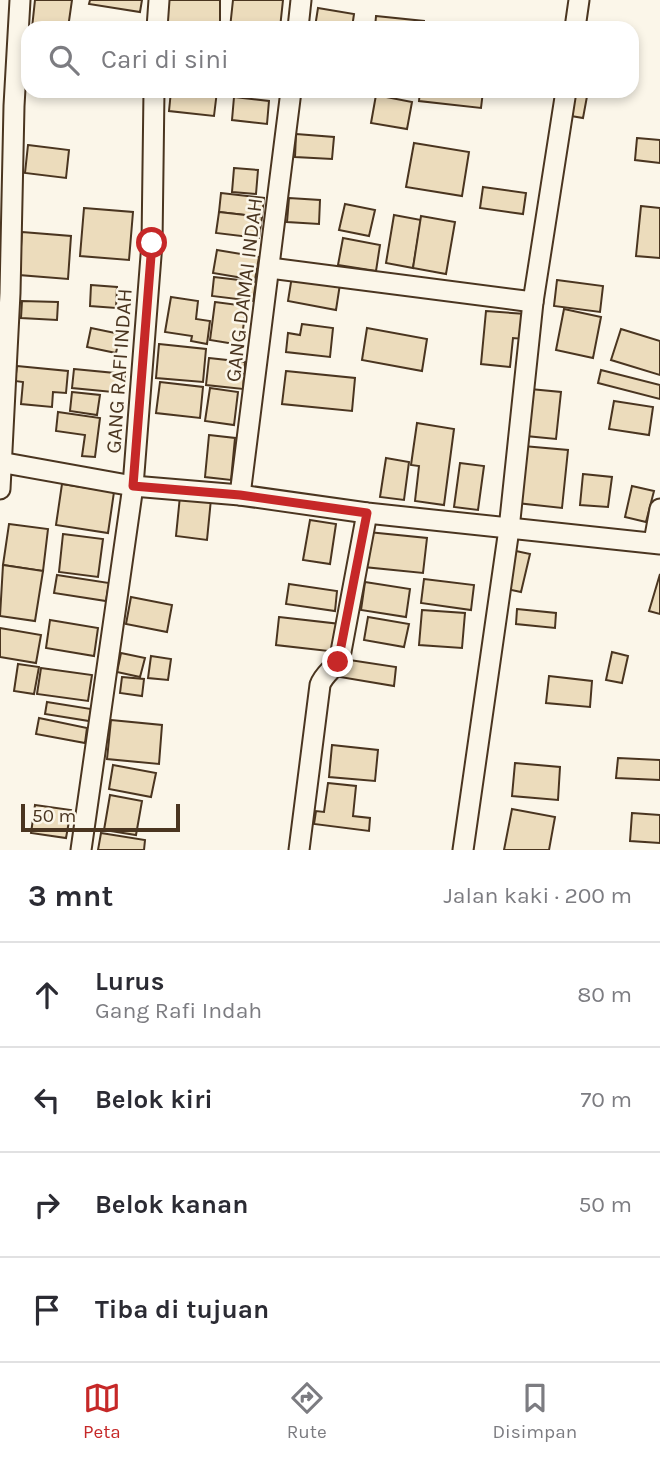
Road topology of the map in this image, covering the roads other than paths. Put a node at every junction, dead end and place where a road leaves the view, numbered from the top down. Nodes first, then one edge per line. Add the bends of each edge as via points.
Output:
1 (20, 0) edge
2 (159, 0) edge
3 (301, 0) edge
4 (579, 0) edge
5 (158, 21) edge
6 (299, 21) edge
7 (576, 21) edge
8 (154, 98) edge
9 (290, 98) edge
10 (565, 98) edge
11 (270, 268) junction
12 (533, 302) junction
13 (1, 462) edge
14 (133, 486) junction
15 (0, 489) edge
16 (240, 495) junction
17 (660, 509) edge
18 (367, 513) junction
19 (509, 529) junction
20 (657, 543) edge
21 (81, 850) edge
22 (299, 850) edge
23 (463, 850) edge

1 - 13 street
2 - 5 street
3 - 6 street
4 - 7 street
8 - 14 street, GANG RAFI INDAH via 152,243
9 - 11 street, GANG DAMAI INDAH
10 - 12 street
11 - 12 street
11 - 16 street, GANG DAMAI INDAH
12 - 19 street
13 - 14 street
13 - 15 street
14 - 16 street
14 - 21 street, GANG RAFI INDAH
16 - 18 street
17 - 20 street
18 - 19 street
18 - 22 street via 340,657 320,685
19 - 20 street
19 - 23 street

